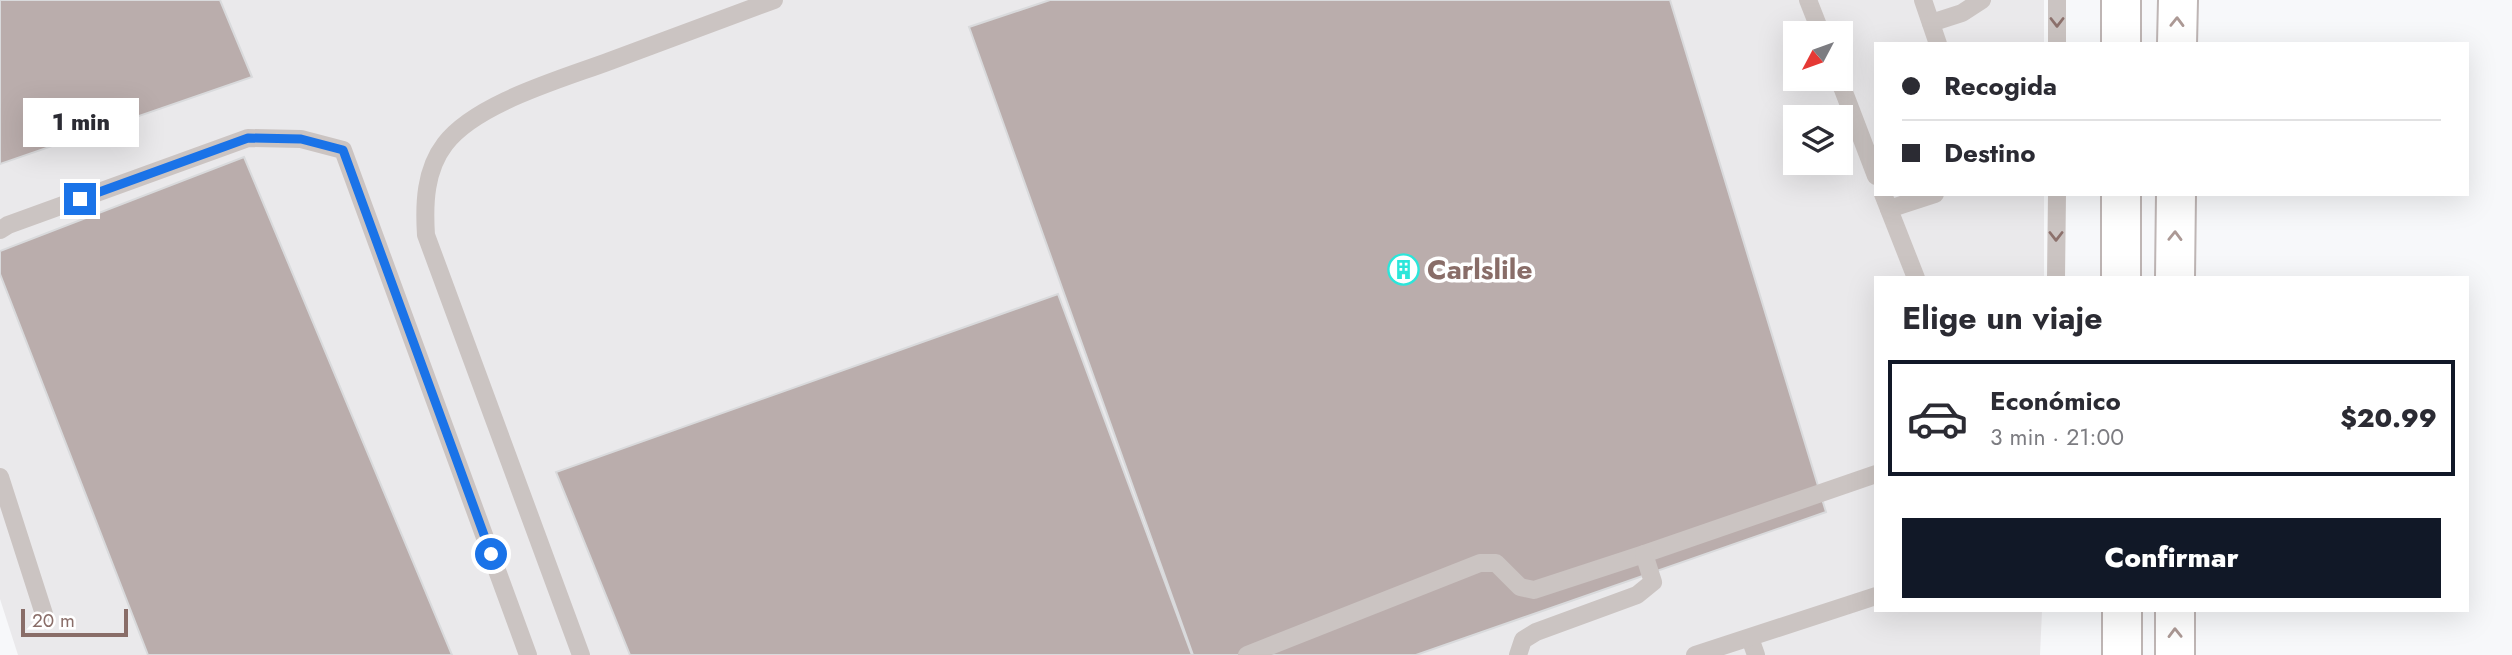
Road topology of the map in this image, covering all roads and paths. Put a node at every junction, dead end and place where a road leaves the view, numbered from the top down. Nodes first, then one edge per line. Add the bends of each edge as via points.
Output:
1 (774, 0) edge
2 (1808, 0) edge
3 (1923, 0) edge
4 (1982, 0) edge
5 (2057, 0) edge
6 (2121, 0) edge
7 (2178, 0) edge
8 (1816, 21) edge
9 (1931, 23) junction
10 (1937, 42) edge
11 (2057, 42) edge
12 (2121, 42) edge
13 (2177, 42) edge
14 (1844, 91) edge
15 (1874, 171) edge
16 (1923, 196) edge
17 (2057, 196) edge
18 (2121, 196) edge
19 (2176, 196) edge
20 (1886, 202) edge
21 (0, 230) edge
22 (1915, 276) edge
23 (2056, 276) edge
24 (2121, 276) edge
25 (2175, 276) edge
26 (1874, 475) edge
27 (0, 477) edge
28 (1644, 555) junction
29 (1874, 597) edge
30 (2122, 612) edge
31 (2175, 612) edge
32 (44, 614) dead end
33 (1753, 646) edge
34 (528, 655) edge
35 (581, 655) edge
36 (1247, 655) edge
37 (1518, 655) edge
38 (1695, 655) edge
39 (2122, 655) edge
40 (2175, 655) edge

1 - 35 lane via 519,95 472,118 444,144 428,180 426,235
2 - 8 lane
3 - 9 lane
4 - 9 lane via 1962,13
5 -> 11 lane
6 - 12 main road
13 -> 7 main road
9 - 10 lane
14 - 15 lane
16 - 20 lane
17 -> 23 lane
18 - 24 main road
25 -> 19 main road
20 - 22 lane
21 - 34 lane via 248,138 301,139 343,150
26 - 28 lane
27 - 32 lane
28 - 36 lane via 1534,590 1520,587 1496,563 1480,563
28 - 37 lane via 1653,582 1648,588 1615,605 1536,632 1523,640
29 - 33 lane
30 - 39 main road
40 -> 31 main road
33 - 38 lane

